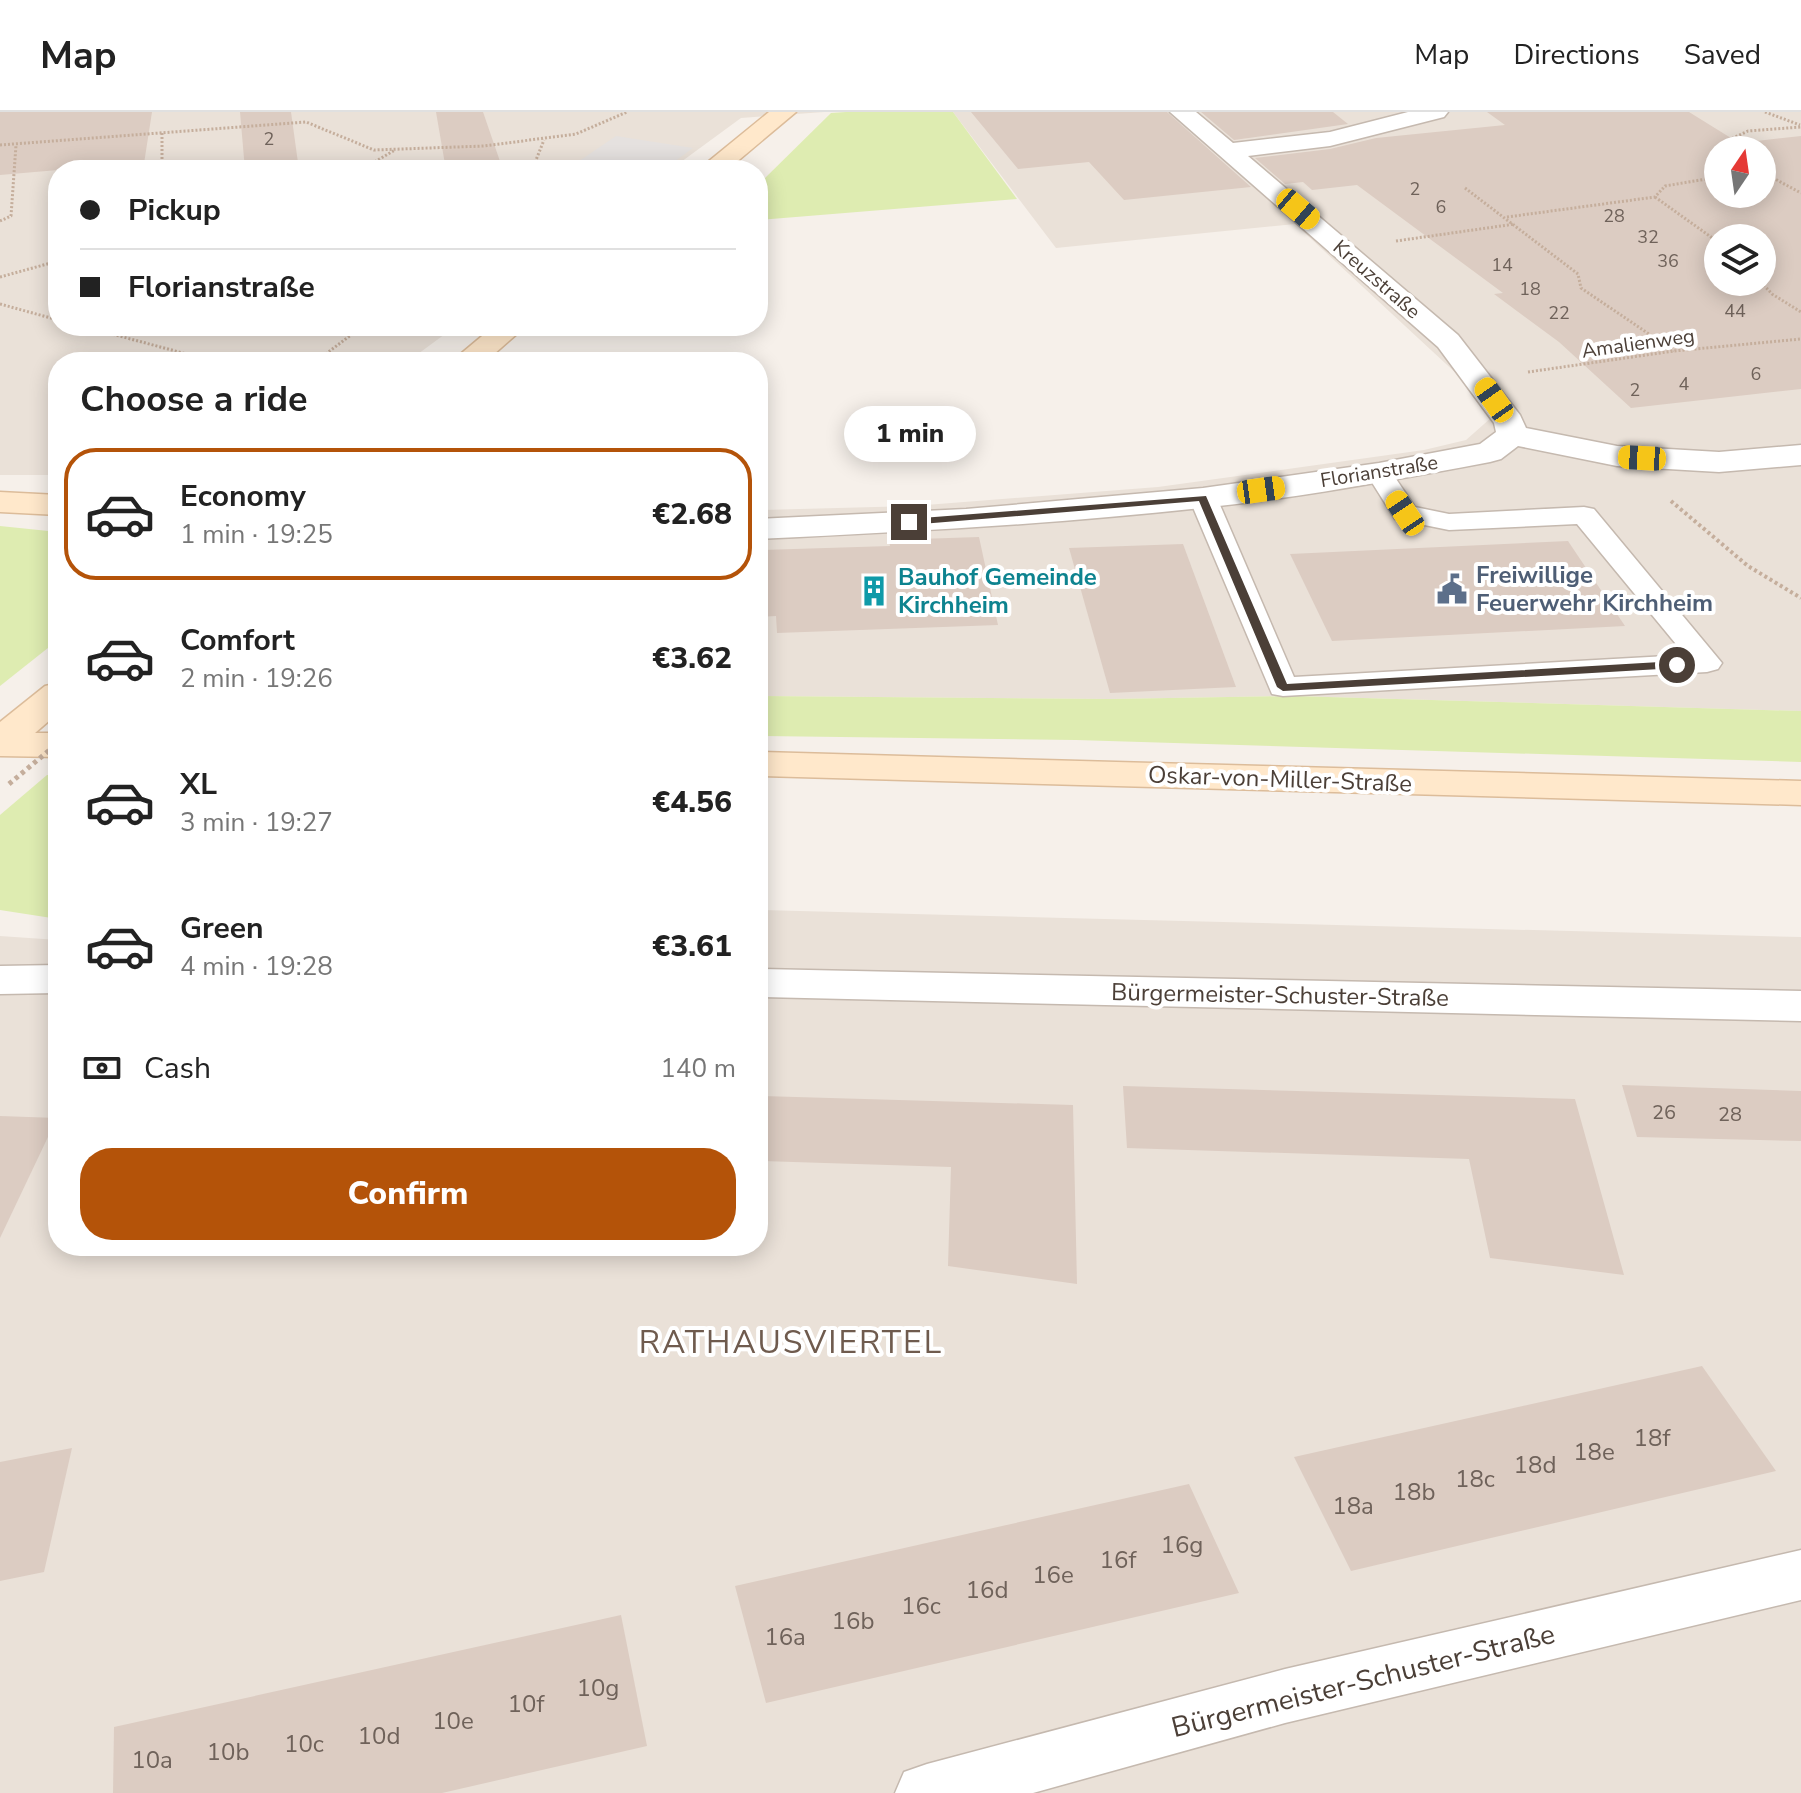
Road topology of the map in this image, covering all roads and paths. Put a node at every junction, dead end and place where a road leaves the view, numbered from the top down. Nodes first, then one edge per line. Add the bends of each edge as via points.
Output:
1 (627, 112) edge
2 (784, 112) edge
3 (1182, 112) edge
4 (1436, 112) edge
5 (1765, 112) edge
6 (1801, 126) edge
7 (162, 133) junction
8 (1737, 136) edge
9 (544, 140) junction
10 (0, 145) edge
11 (16, 145) junction
12 (396, 149) junction
13 (1229, 151) junction
14 (162, 160) edge
15 (378, 160) edge
16 (536, 160) edge
17 (724, 160) edge
18 (1704, 179) edge
19 (1776, 179) edge
20 (1465, 188) dead end
21 (1801, 191) edge
22 (1655, 197) junction
23 (1506, 218) junction
24 (0, 221) edge
25 (1515, 224) junction
26 (1704, 232) edge
27 (1343, 248) junction
28 (48, 264) edge
29 (0, 277) edge
30 (1775, 296) edge
31 (0, 304) edge
32 (1801, 312) edge
33 (48, 317) edge
34 (119, 336) edge
35 (350, 336) edge
36 (499, 336) edge
37 (1801, 339) edge
38 (1674, 351) junction
39 (179, 352) edge
40 (328, 352) edge
41 (479, 352) edge
42 (1479, 379) junction
43 (1512, 435) junction
44 (1801, 455) edge
45 (1617, 456) junction
46 (1379, 473) junction
47 (1203, 498) junction
48 (0, 502) edge
49 (48, 504) edge
50 (768, 529) edge
51 (1801, 598) edge
52 (48, 702) edge
53 (0, 743) edge
54 (48, 743) edge
55 (48, 751) edge
56 (768, 764) edge
57 (9, 784) dead end
58 (1801, 793) edge
59 (48, 979) edge
60 (0, 980) edge
61 (768, 983) edge
62 (1801, 1006) edge
63 (1801, 1575) edge
64 (927, 1793) edge

1 - 9 path via 611,123
2 - 17 main road
3 - 13 street, Kreuzstraße
4 - 13 street via 1330,139
5 - 6 path
6 - 8 path
7 - 11 path
7 - 12 path via 306,122 374,150
7 - 14 path
9 - 12 path
9 - 16 path
10 - 11 path
11 - 24 path via 11,216
12 - 15 path
13 - 27 street, Kreuzstraße
18 - 22 path via 1665,186
19 - 21 path
20 - 23 path
22 - 23 path
22 - 26 path
23 - 25 path
25 - 27 path
25 - 38 path via 1578,274 1581,288
27 - 42 street, Kreuzstraße via 1448,341
28 - 29 path
30 - 32 path
31 - 33 path
34 - 39 path
35 - 40 path
36 - 41 main road
37 - 38 path, Amalienweg
38 - 42 path, Amalienweg
42 - 43 street, Kreuzstraße via 1509,422
43 - 45 street
43 - 46 street, Florianstraße via 1490,452
44 - 45 street via 1719,462
45 - 51 path via 1748,566
46 - 47 street, Florianstraße
46 - 47 lane via 1405,513 1449,522 1584,515 1707,663 1283,687
47 - 50 street, Florianstraße via 966,519
48 - 49 main road
52 - 53 main road
53 - 54 main road
55 - 57 path, bridge
56 - 58 main road, Oskar-von-Miller-Straße
59 - 60 street
61 - 62 street, Bürgermeister-Schuster-Straße
63 - 64 street, Bürgermeister-Schuster-Straße via 1285,1696

